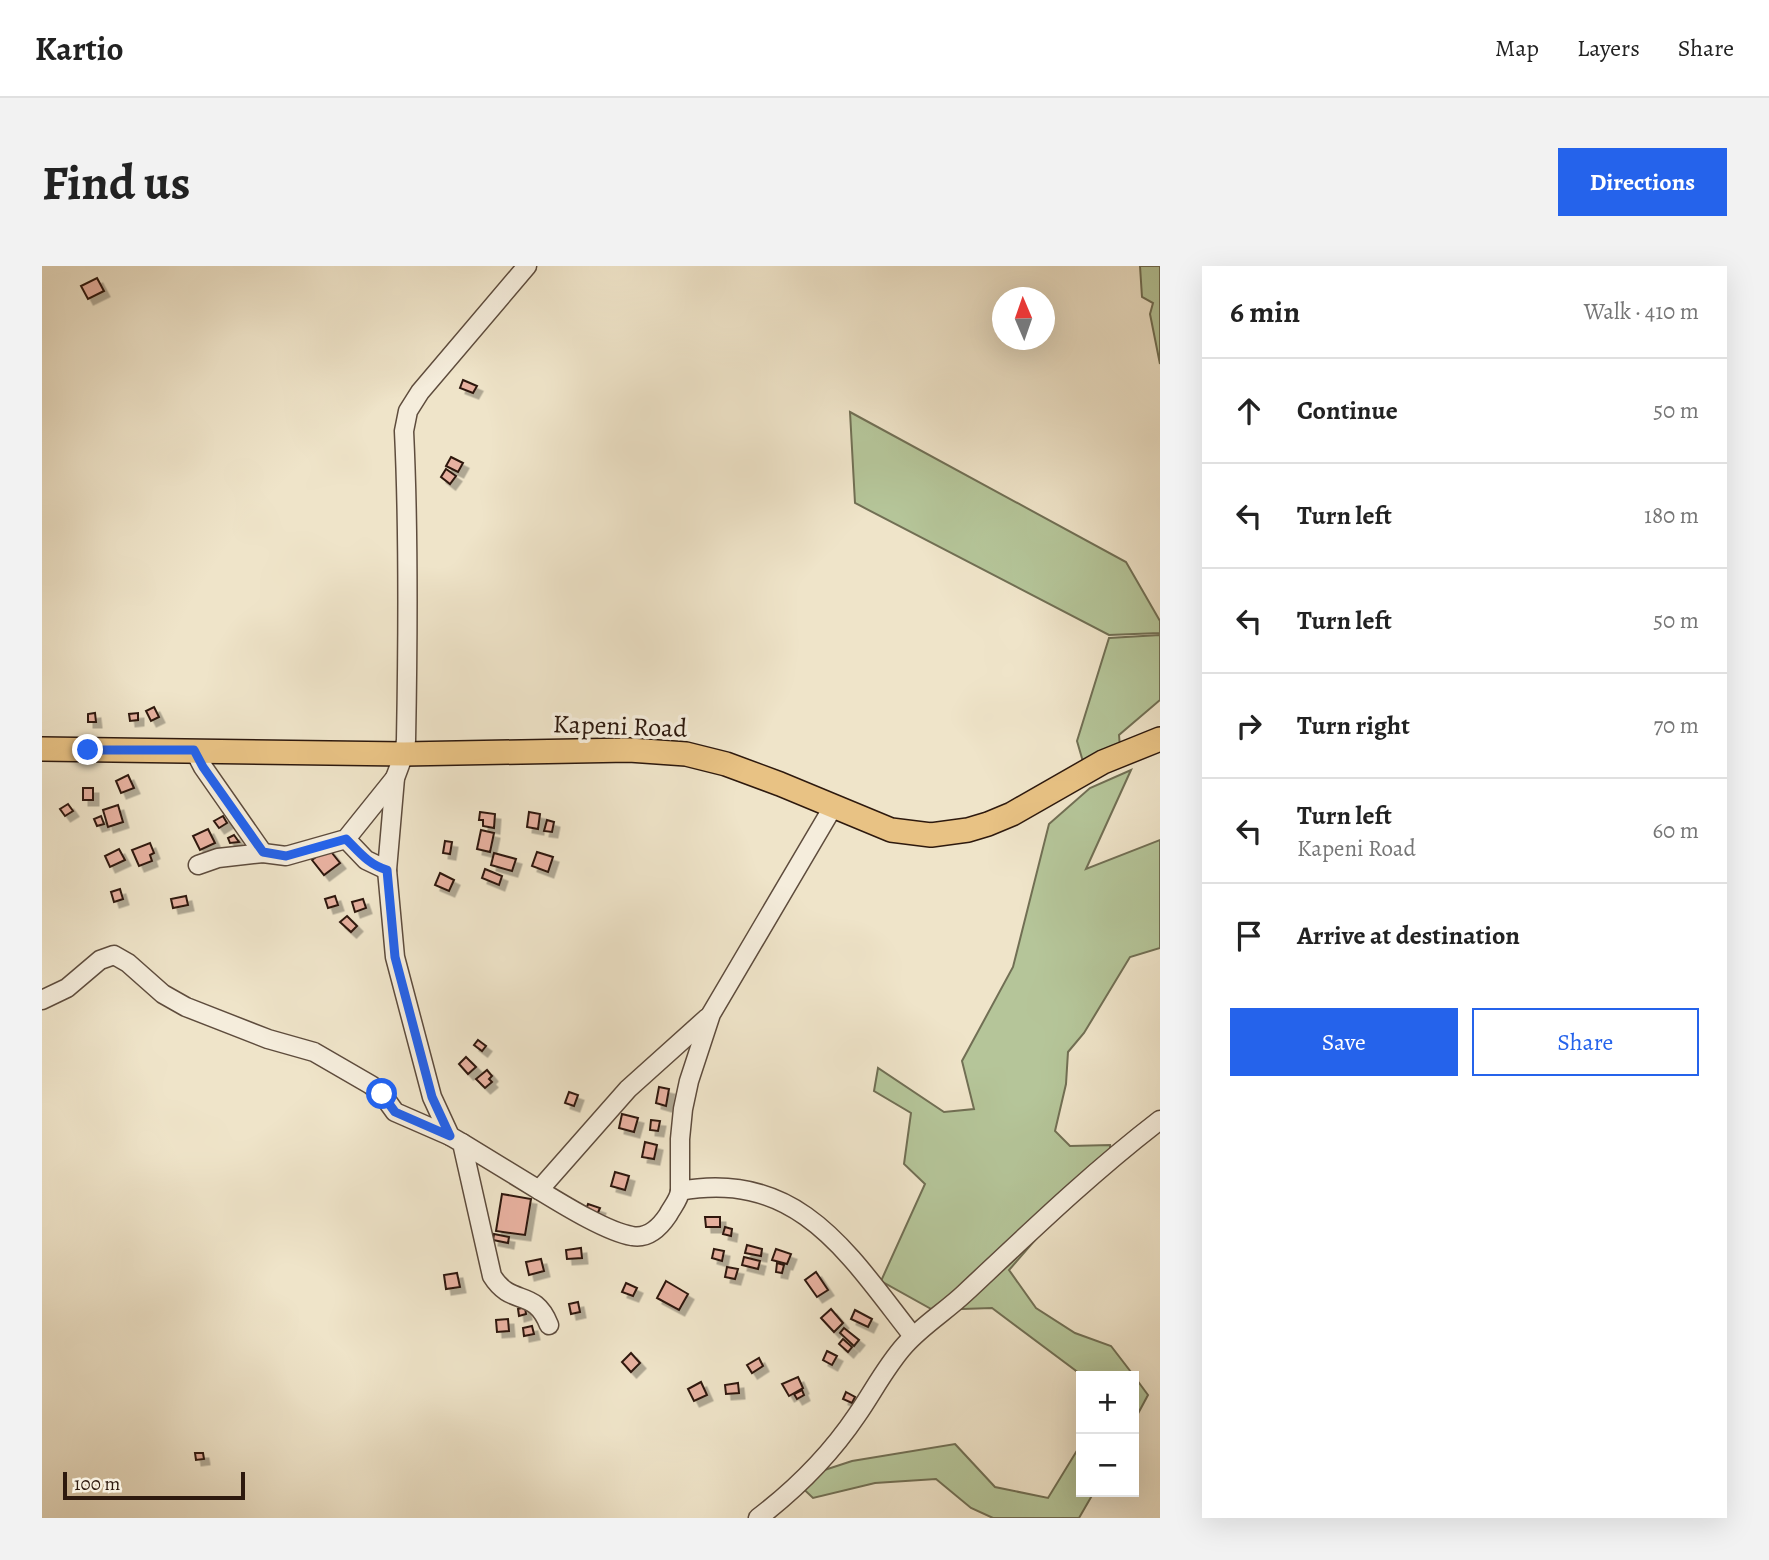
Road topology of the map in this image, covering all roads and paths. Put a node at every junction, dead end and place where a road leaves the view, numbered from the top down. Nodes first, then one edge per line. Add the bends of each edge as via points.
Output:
1 (527, 266) edge
2 (1160, 739) edge
3 (42, 749) edge
4 (194, 750) junction
5 (404, 754) junction
6 (395, 778) junction
7 (833, 807) junction
8 (346, 839) junction
9 (263, 852) junction
10 (198, 865) dead end
11 (387, 870) junction
12 (42, 1000) edge
13 (711, 1014) junction
14 (1160, 1120) edge
15 (456, 1140) junction
16 (539, 1191) junction
17 (680, 1191) junction
18 (549, 1325) dead end
19 (913, 1336) junction
20 (767, 1515) edge

1 - 5 street via 420,392 406,417 409,627
2 - 7 main road, Kapeni Road via 1103,762 1012,814 968,830 931,835 903,832
3 - 4 main road, Kapeni Road
4 - 5 main road, Kapeni Road
4 - 9 street
5 - 6 street
5 - 7 main road, Kapeni Road via 629,750 686,754 726,764
6 - 8 street
6 - 11 street
7 - 13 street
8 - 9 street via 286,856
8 - 11 street via 366,860
9 - 10 street
11 - 15 street via 395,957 432,1097
12 - 15 street via 114,955 186,1007 314,1052 371,1085 395,1112
13 - 16 street via 628,1089
13 - 17 street via 683,1109
14 - 19 street via 1115,1154
15 - 16 street
15 - 18 street via 492,1276 507,1293 535,1302
16 - 17 street via 633,1237 659,1228
17 - 19 street via 737,1188 780,1201 806,1215 850,1258
19 - 20 street via 823,1459

